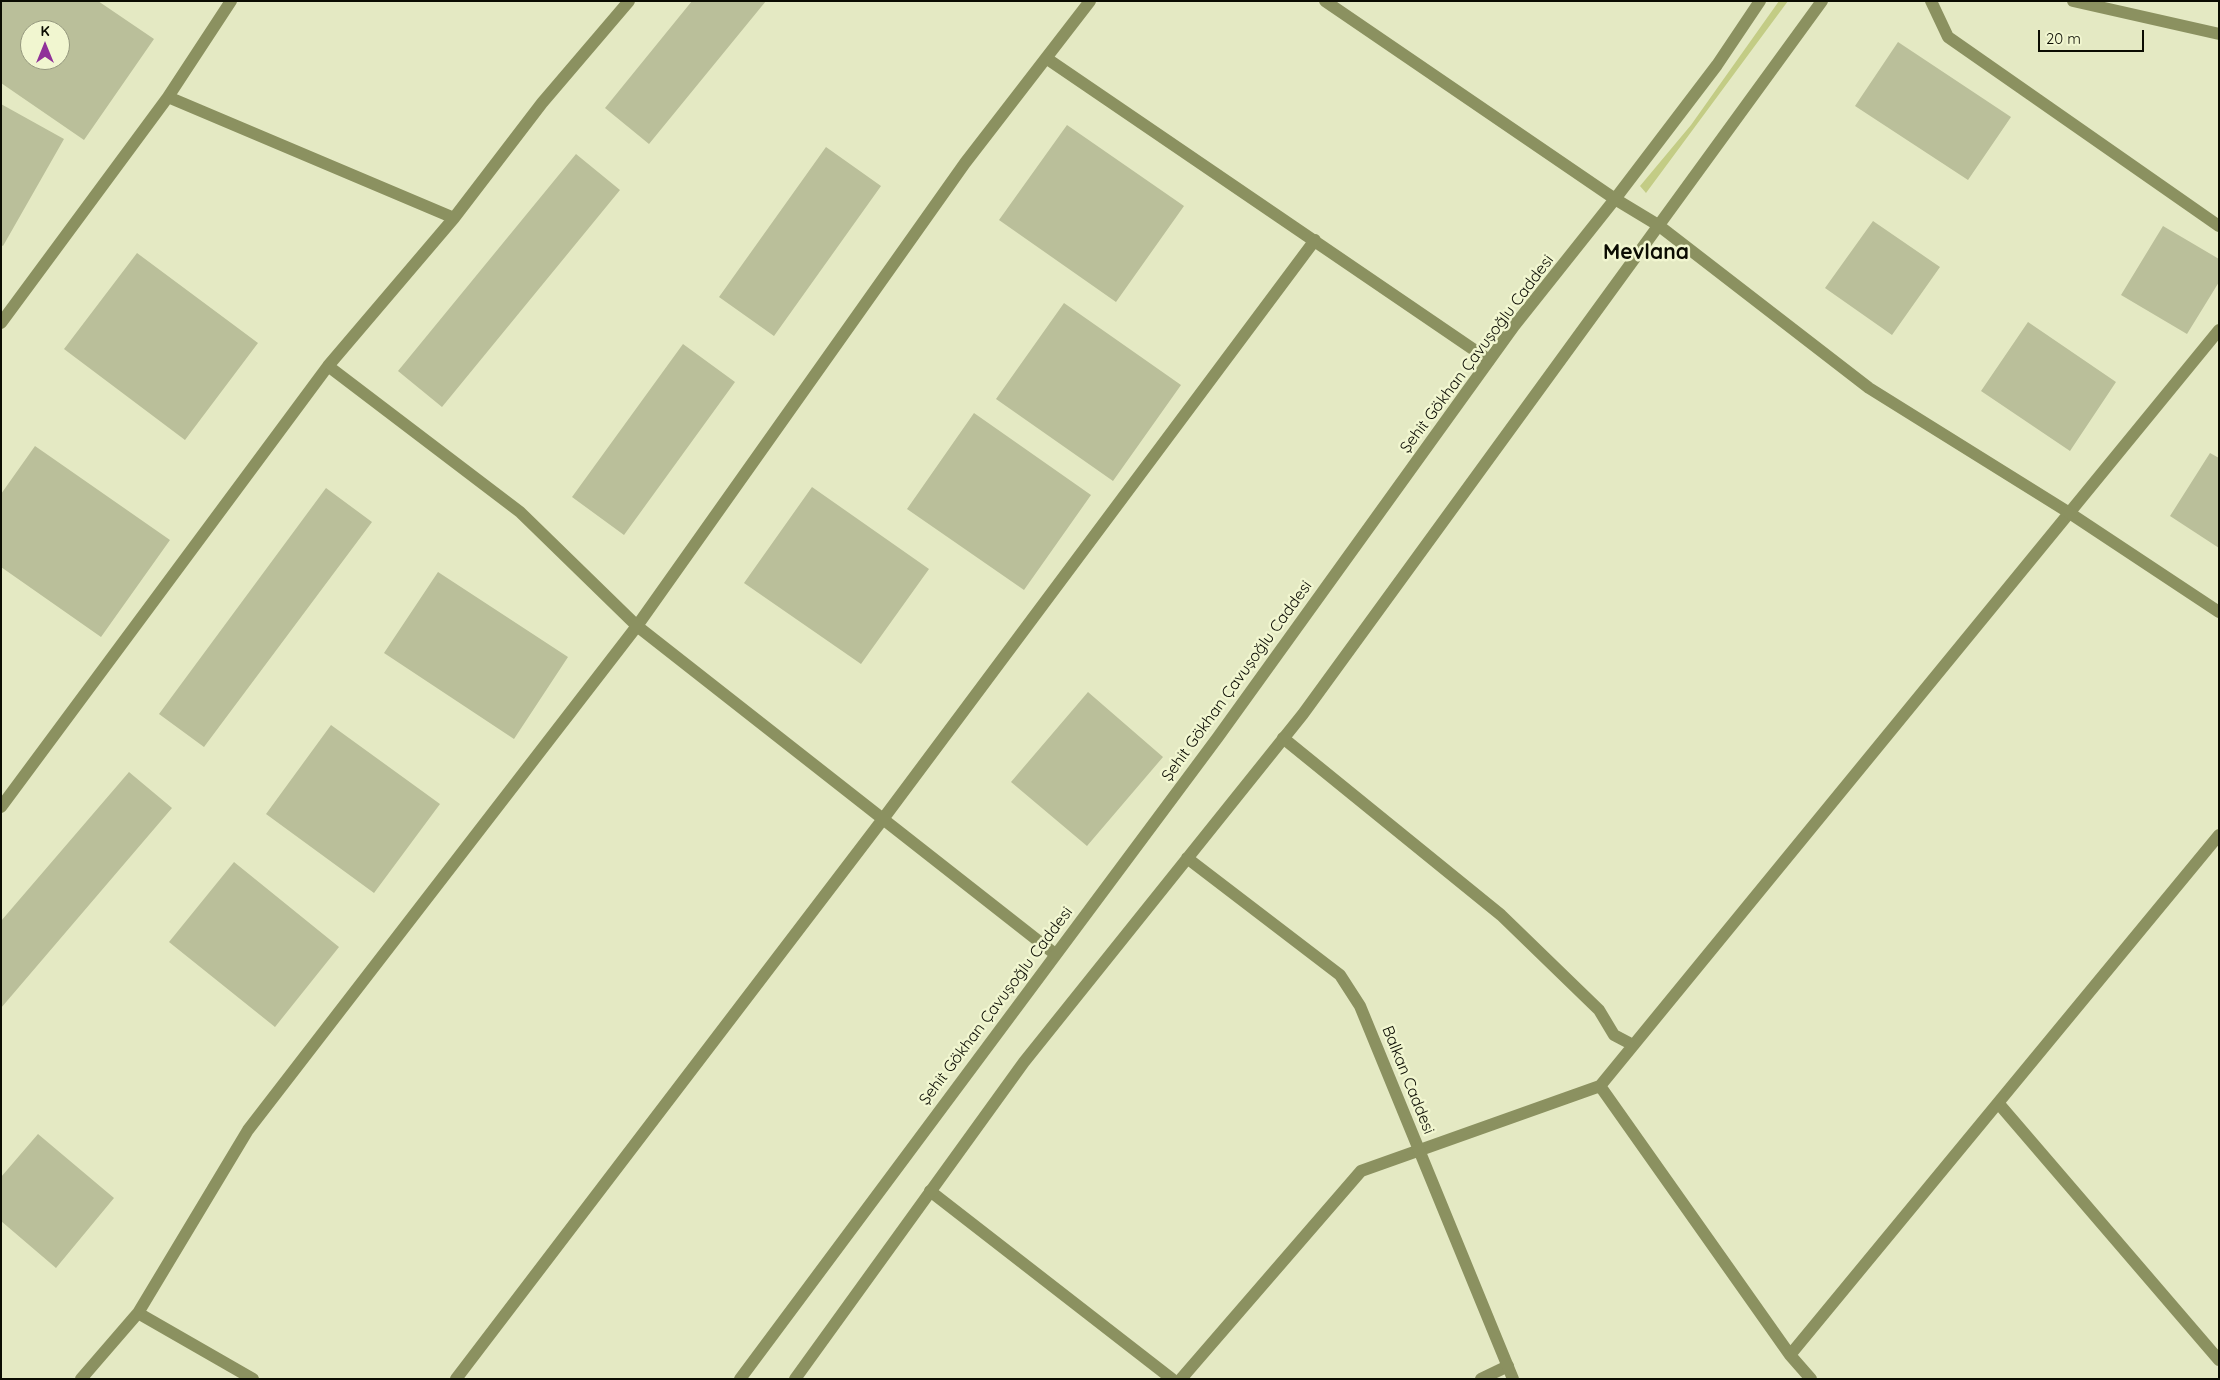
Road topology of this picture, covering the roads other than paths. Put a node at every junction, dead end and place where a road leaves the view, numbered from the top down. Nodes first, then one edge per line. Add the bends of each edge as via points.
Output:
1 (231, 1) edge
2 (629, 1) edge
3 (1090, 1) edge
4 (1325, 1) edge
5 (1760, 1) edge
6 (1822, 1) edge
7 (1931, 1) edge
8 (2073, 1) edge
9 (2219, 34) edge
10 (1046, 58) junction
11 (168, 97) junction
12 (1615, 199) junction
13 (454, 218) junction
14 (1658, 225) junction
15 (2219, 226) edge
16 (1315, 240) junction
17 (1, 323) edge
18 (2219, 330) edge
19 (1489, 360) junction
20 (328, 366) junction
21 (2068, 512) junction
22 (2219, 612) edge
23 (637, 626) junction
24 (1283, 738) junction
25 (1, 807) edge
26 (883, 819) junction
27 (2219, 835) edge
28 (1187, 858) junction
29 (1055, 954) junction
30 (1633, 1045) junction
31 (1600, 1086) junction
32 (1999, 1104) junction
33 (1420, 1151) junction
34 (930, 1191) junction
35 (138, 1313) junction
36 (1790, 1355) junction
37 (2219, 1360) edge
38 (1508, 1366) junction
39 (81, 1379) edge
40 (253, 1379) edge
41 (456, 1379) edge
42 (740, 1379) edge
43 (795, 1379) edge
44 (1172, 1379) edge
45 (1181, 1379) edge
46 (1482, 1379) edge
47 (1514, 1379) edge
48 (1811, 1379) edge

1 - 11 street
2 - 13 street via 542,103
3 - 10 street
4 - 12 street
5 - 12 street, Şehit Gökhan Çavuşoğlu Caddesi via 1717,66
6 - 14 street
7 - 15 street via 1948,37
8 - 9 street
10 - 16 street
10 - 23 street via 965,163
11 - 13 street
11 - 17 street
12 - 14 street
12 - 19 street, Şehit Gökhan Çavuşoğlu Caddesi
13 - 20 street
14 - 21 street via 1869,388
14 - 24 street
16 - 19 street
16 - 26 street
18 - 21 street
19 - 29 street, Şehit Gökhan Çavuşoğlu Caddesi via 1218,737
20 - 23 street via 520,512
20 - 25 street
21 - 22 street
21 - 30 street
23 - 26 street
23 - 35 street via 248,1130
24 - 28 street
24 - 30 street via 1501,915 1599,1010 1614,1035
26 - 29 street
26 - 41 street
27 - 32 street
28 - 33 street, Balkan Caddesi via 1340,976 1360,1006
28 - 34 street via 1024,1062
29 - 42 street, Şehit Gökhan Çavuşoğlu Caddesi
30 - 31 street
31 - 33 street
31 - 36 street
32 - 36 street
32 - 37 street
33 - 38 street, Balkan Caddesi
33 - 45 street via 1361,1171
34 - 43 street
34 - 44 street
35 - 39 street
35 - 40 street
36 - 48 street
38 - 46 street
38 - 47 street, Balkan Caddesi

